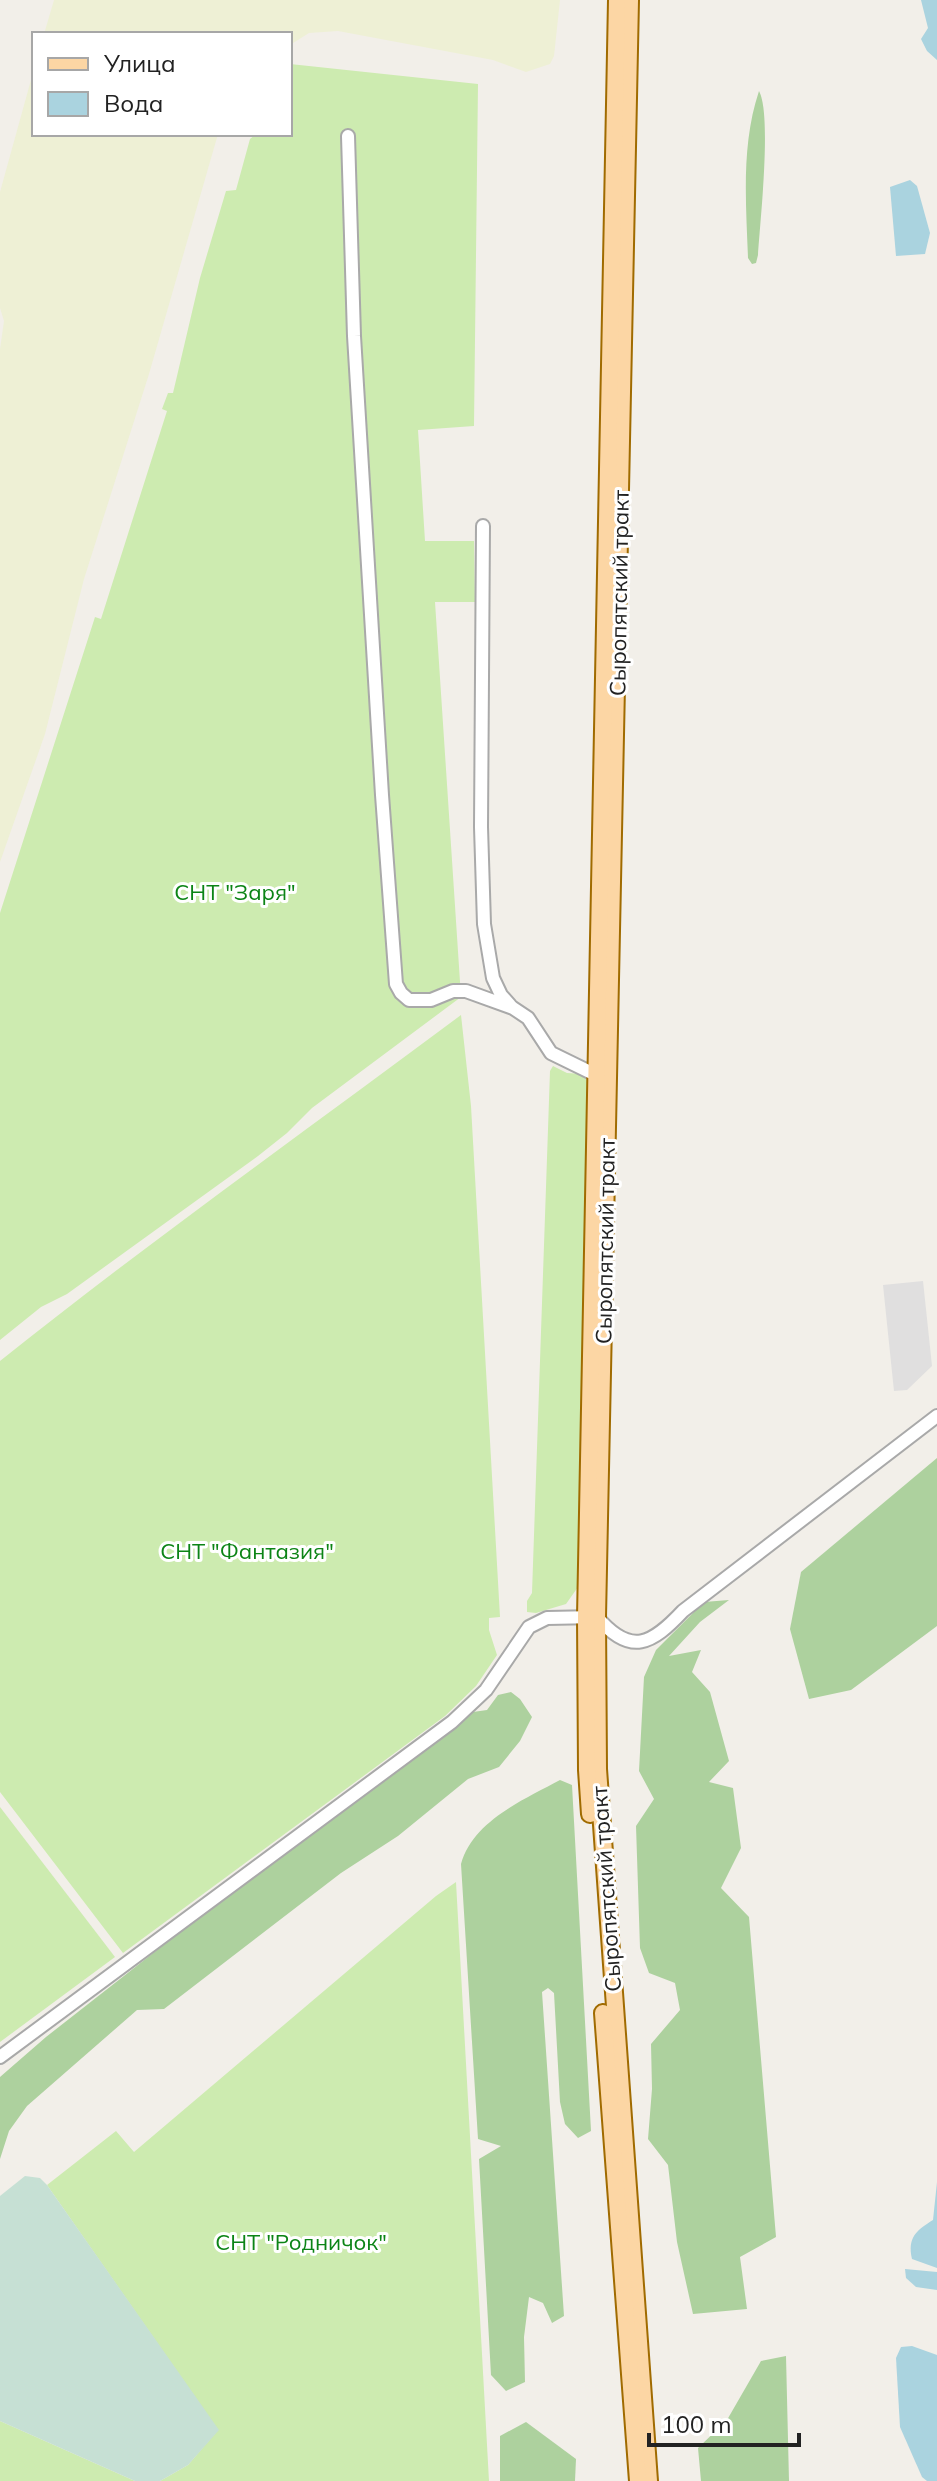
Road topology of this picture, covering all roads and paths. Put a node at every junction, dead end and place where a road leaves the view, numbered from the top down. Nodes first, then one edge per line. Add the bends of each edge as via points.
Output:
1 (617, 0) edge
2 (630, 0) edge
3 (348, 136) dead end
4 (483, 526) dead end
5 (513, 1008) junction
6 (596, 1075) junction
7 (937, 1416) edge
8 (592, 1617) junction
9 (0, 2057) edge
10 (638, 2481) edge
11 (649, 2481) edge

1 - 6 main road, Сыропятский тракт
2 - 8 main road, Сыропятский тракт
3 - 5 street via 356,365 396,984 409,1000 466,991
4 - 5 street via 484,924 493,978
5 - 6 street via 528,1018 551,1053
6 - 8 main road, Сыропятский тракт
7 - 8 street via 652,1640 613,1636
8 - 9 street via 547,1618 529,1627 486,1690 452,1722
8 - 10 main road, Сыропятский тракт via 587,1770
8 - 11 main road, Сыропятский тракт via 598,1769

